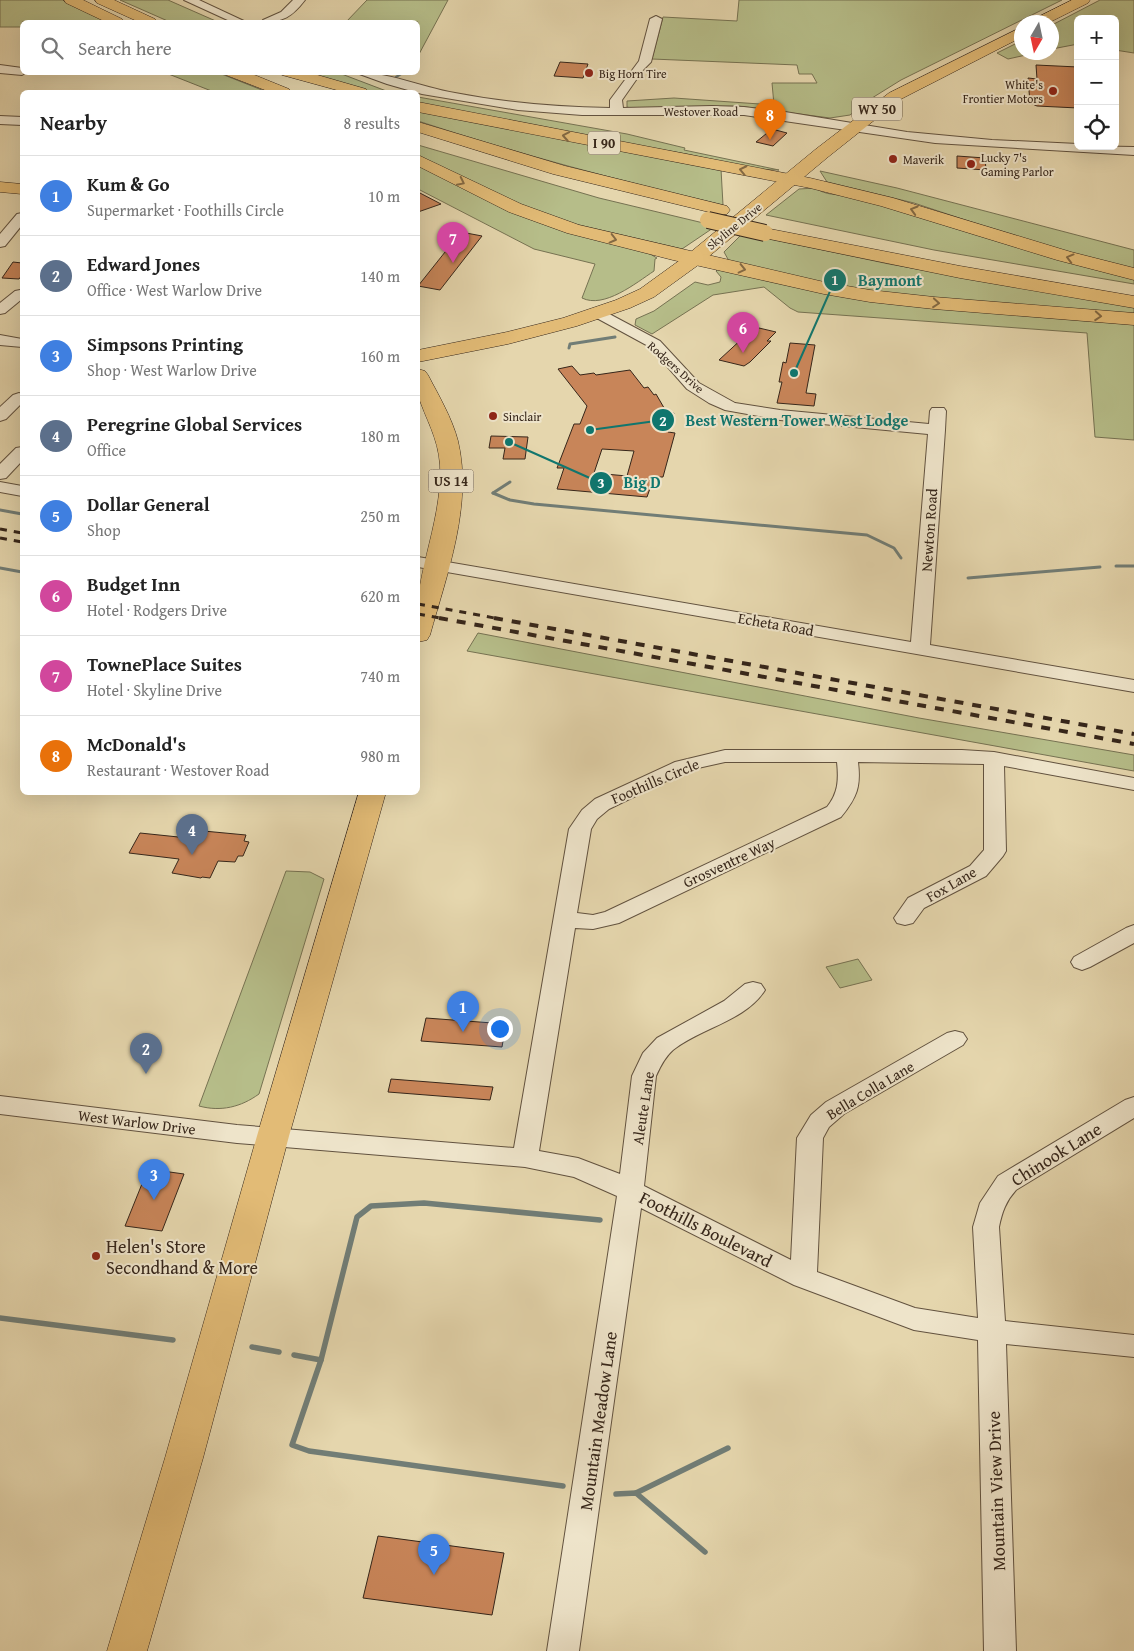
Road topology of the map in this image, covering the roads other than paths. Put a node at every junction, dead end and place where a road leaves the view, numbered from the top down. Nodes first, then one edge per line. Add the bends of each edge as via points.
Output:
1 (71, 0) edge
2 (102, 0) edge
3 (190, 0) edge
4 (299, 0) edge
5 (1083, 0) edge
6 (1053, 15) edge
7 (123, 17) edge
8 (656, 19) dead end
9 (139, 20) edge
10 (142, 20) edge
11 (235, 20) edge
12 (276, 20) edge
13 (1014, 35) edge
14 (0, 69) edge
15 (20, 70) edge
16 (238, 75) edge
17 (239, 75) edge
18 (273, 75) edge
19 (299, 75) edge
20 (369, 75) edge
21 (271, 90) edge
22 (278, 90) edge
23 (313, 90) edge
24 (353, 90) edge
25 (420, 107) edge
26 (617, 112) junction
27 (0, 120) edge
28 (20, 121) edge
29 (855, 127) junction
30 (420, 128) edge
31 (420, 141) edge
32 (1134, 151) edge
33 (420, 161) edge
34 (791, 179) junction
35 (0, 187) edge
36 (20, 190) edge
37 (714, 215) junction
38 (20, 218) edge
39 (771, 228) junction
40 (0, 243) edge
41 (694, 259) junction
42 (1134, 274) edge
43 (1134, 290) edge
44 (1134, 302) edge
45 (598, 313) junction
46 (1134, 319) edge
47 (570, 322) junction
48 (422, 337) dead end
49 (0, 340) edge
50 (20, 343) edge
51 (420, 356) edge
52 (420, 379) edge
53 (0, 394) edge
54 (20, 398) edge
55 (20, 399) edge
56 (938, 411) dead end
57 (0, 416) edge
58 (936, 430) junction
59 (20, 454) edge
60 (0, 474) edge
61 (0, 487) edge
62 (20, 491) edge
63 (427, 564) edge
64 (420, 619) edge
65 (920, 649) junction
66 (1134, 686) edge
67 (847, 756) junction
68 (994, 758) junction
69 (1134, 784) edge
70 (372, 795) edge
71 (905, 918) dead end
72 (565, 920) junction
73 (1134, 934) edge
74 (1082, 962) dead end
75 (753, 990) dead end
76 (955, 1039) dead end
77 (0, 1105) edge
78 (1134, 1106) edge
79 (273, 1136) junction
80 (525, 1158) junction
81 (631, 1191) junction
82 (803, 1278) junction
83 (992, 1331) junction
84 (1134, 1346) edge
85 (127, 1651) edge
86 (563, 1651) edge
87 (1000, 1651) edge

1 - 7 main road
2 - 7 main road
3 - 11 street
4 - 12 street via 289,12
5 - 6 main road
7 - 9 main road
7 - 10 main road
8 - 26 street via 645,62 616,100
13 - 29 main road, Skyline Drive / WY 50 via 914,85
14 - 15 street
16 - 21 main road
17 - 22 main road
18 - 23 main road
19 - 24 main road
20 - 26 street, Westover Road via 472,101 540,110
34 -> 25 main road, I 90
26 - 29 street, Westover Road via 745,111
27 - 28 street
29 - 32 street, Westover Road via 943,140
29 - 34 main road, Skyline Drive / WY 50
30 - 37 main road, I 90
31 - 37 main road, I 90 via 538,176
33 -> 41 main road via 515,208 573,229
34 - 41 main road, Skyline Drive
42 -> 34 main road, I 90 via 887,202
35 - 36 main road
37 - 39 main road, I 90, bridge
38 - 40 street
39 - 43 main road, I 90
39 - 44 main road, I 90 via 951,271
41 - 45 main road, Skyline Drive via 647,293
41 -> 46 main road via 870,296
45 - 47 main road, Skyline Drive
45 - 58 street, Rodgers Drive via 655,344 693,386 731,407
47 - 48 main road via 453,340
47 - 51 main road, Skyline Drive
49 - 50 street
52 - 63 main road, US 14 via 434,404 450,458 451,485
53 - 54 street
55 - 57 street
56 - 58 street, Newton Road
58 - 65 street, Newton Road
59 - 60 street
61 - 62 street
63 - 64 main road, US 14
63 - 65 street, Echeta Road
65 - 66 street, Echeta Road
67 - 68 street, Foothills Circle
67 - 72 street, Grosventre Way via 850,782 847,797 834,812 611,918 593,922
67 - 72 street, Foothills Circle via 711,758 682,766 602,804 580,829
68 - 69 street, Foothills Circle
68 - 71 street, Fox Lane via 995,851 978,871 916,904
70 - 79 main road
72 - 80 street, Foothills Circle
73 - 74 street
75 - 81 street, Aleute Lane via 732,1007 665,1044 652,1059 644,1076
76 - 82 street, Bella Colla Lane via 835,1108 820,1121 810,1138
77 - 79 street, West Warlow Drive
78 - 83 street, Chinook Lane via 1007,1183 995,1196 988,1211 986,1227
79 - 80 street, Foothills Boulevard
79 - 85 main road
80 - 81 street, Foothills Boulevard via 578,1168
81 - 82 street, Foothills Boulevard
81 - 86 street, Mountain Meadow Lane
82 - 83 street, Foothills Boulevard via 914,1320
83 - 84 street, Foothills Boulevard
83 - 87 street, Mountain View Drive

